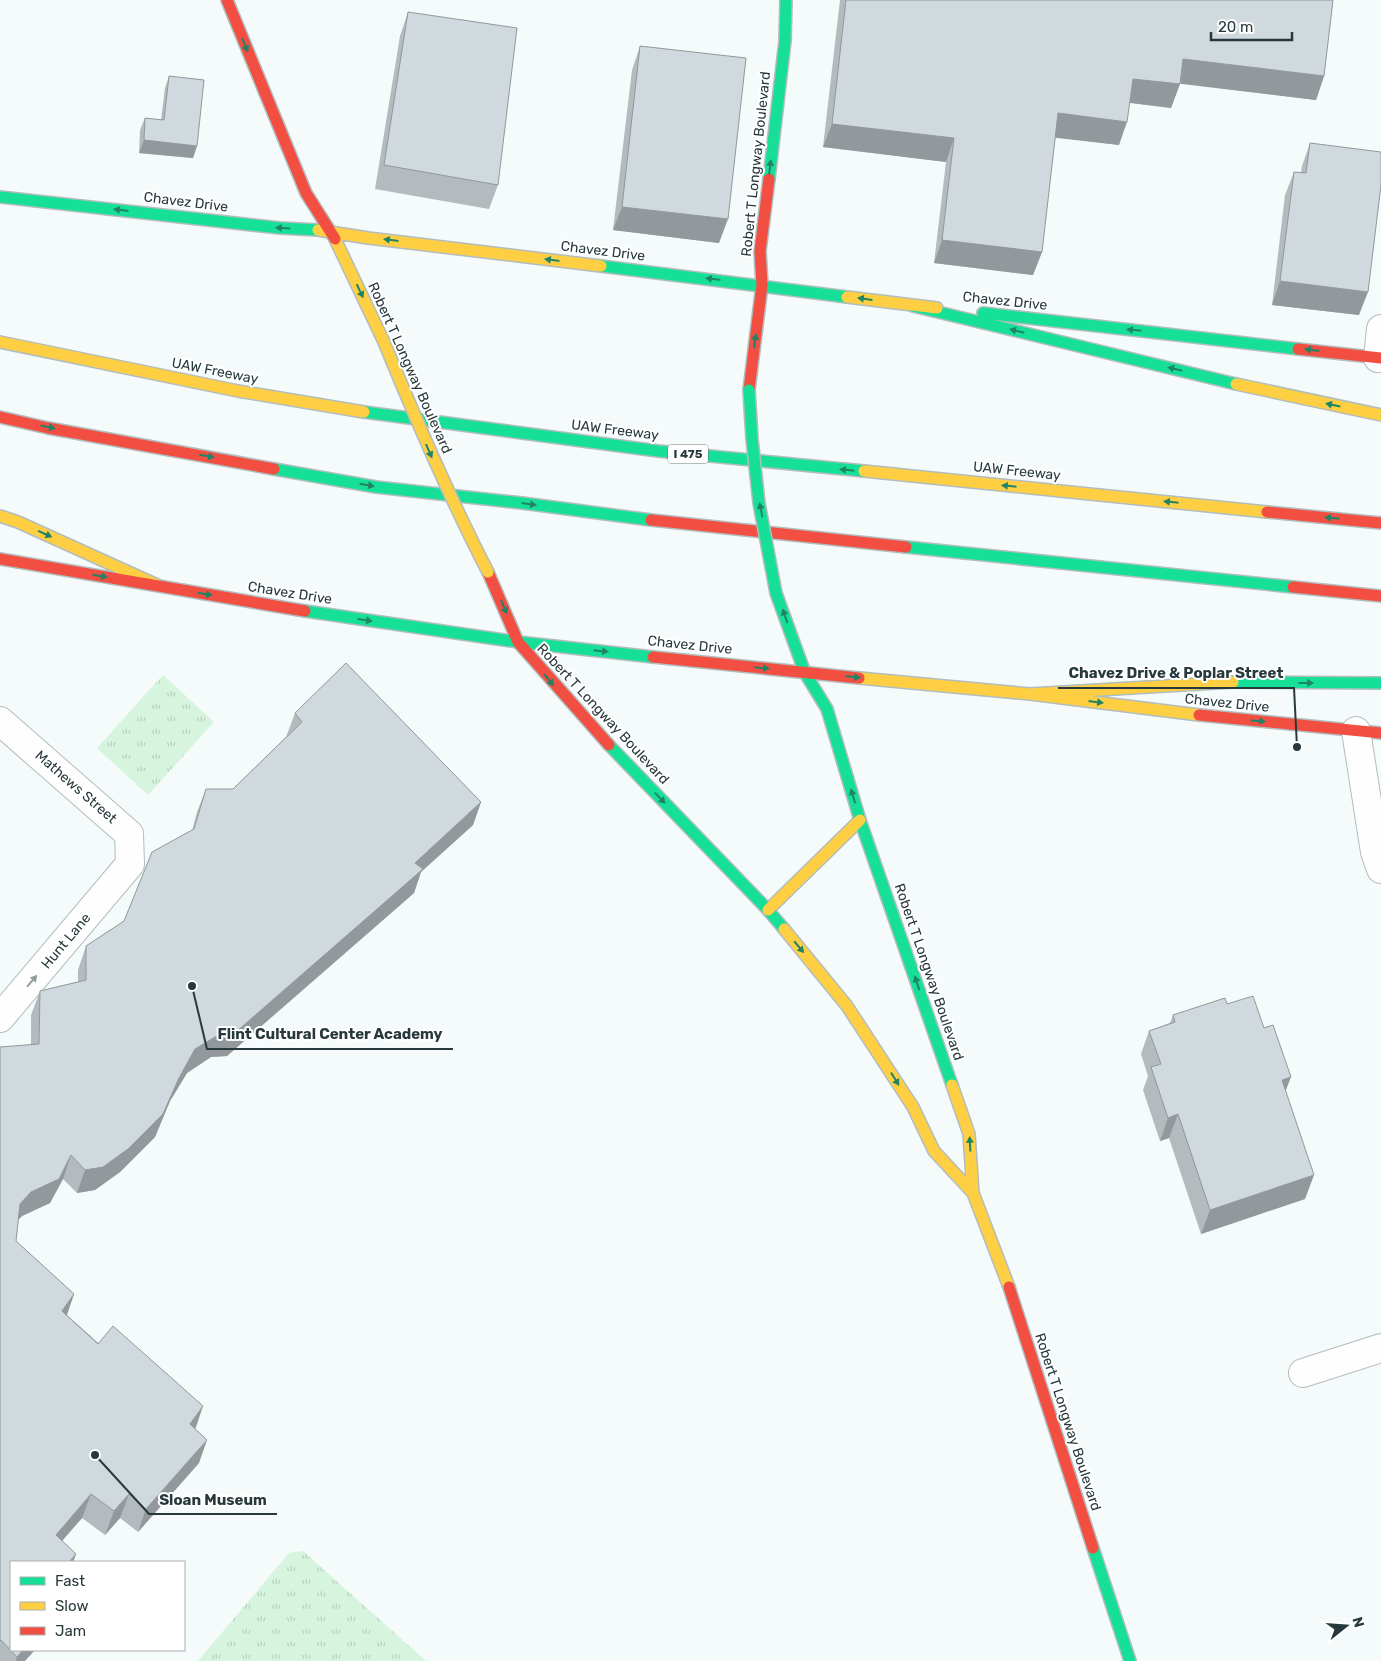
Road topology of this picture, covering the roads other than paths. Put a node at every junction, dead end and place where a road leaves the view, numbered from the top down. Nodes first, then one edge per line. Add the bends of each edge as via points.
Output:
1 (227, 0) edge
2 (786, 0) edge
3 (0, 197) edge
4 (331, 231) junction
5 (762, 285) junction
6 (913, 306) junction
7 (1381, 329) edge
8 (0, 342) edge
9 (1380, 358) edge
10 (1381, 415) edge
11 (0, 417) edge
12 (0, 516) edge
13 (1381, 522) edge
14 (0, 559) edge
15 (157, 585) junction
16 (1381, 596) edge
17 (518, 642) junction
18 (804, 672) junction
19 (1381, 683) edge
20 (1030, 694) junction
21 (0, 721) edge
22 (1368, 732) edge
23 (860, 820) junction
24 (130, 864) joint
25 (1381, 869) edge
26 (768, 910) junction
27 (0, 1018) edge
28 (973, 1193) junction
29 (1381, 1348) edge
30 (1303, 1373) dead end
31 (1130, 1661) edge

1 -> 4 main road, Robert T Longway Boulevard via 306,193
5 -> 2 main road, Robert T Longway Boulevard via 760,251 785,40
4 -> 3 main road, Chavez Drive
5 -> 4 main road, Chavez Drive
4 -> 17 main road, Robert T Longway Boulevard, bridge
6 -> 5 main road, Chavez Drive
18 -> 5 main road, Robert T Longway Boulevard, bridge via 776,593 759,503 752,440 749,390
9 -> 6 main road, Chavez Drive
10 -> 6 main road via 1241,385
7 - 9 street
13 -> 8 main road, UAW Freeway / I 475 via 658,451 328,407
11 -> 16 main road via 376,487 683,524
12 -> 15 main road
14 -> 15 main road, Chavez Drive
15 -> 17 main road, Chavez Drive via 346,618
17 -> 18 main road, Chavez Drive
17 -> 26 main road, Robert T Longway Boulevard via 593,729
18 -> 20 main road, Chavez Drive
23 -> 18 main road, Robert T Longway Boulevard via 827,709
20 -> 19 main road via 1237,682
20 -> 22 main road, Chavez Drive
21 - 24 street, Mathews Street via 129,834
22 - 25 street via 1375,852
23 - 26 main road
28 -> 23 main road, Robert T Longway Boulevard via 970,1134
27 -> 24 street, Hunt Lane
26 -> 28 main road, Robert T Longway Boulevard via 847,1006 913,1108 934,1151
28 - 31 main road, Robert T Longway Boulevard via 1006,1279
29 - 30 street

